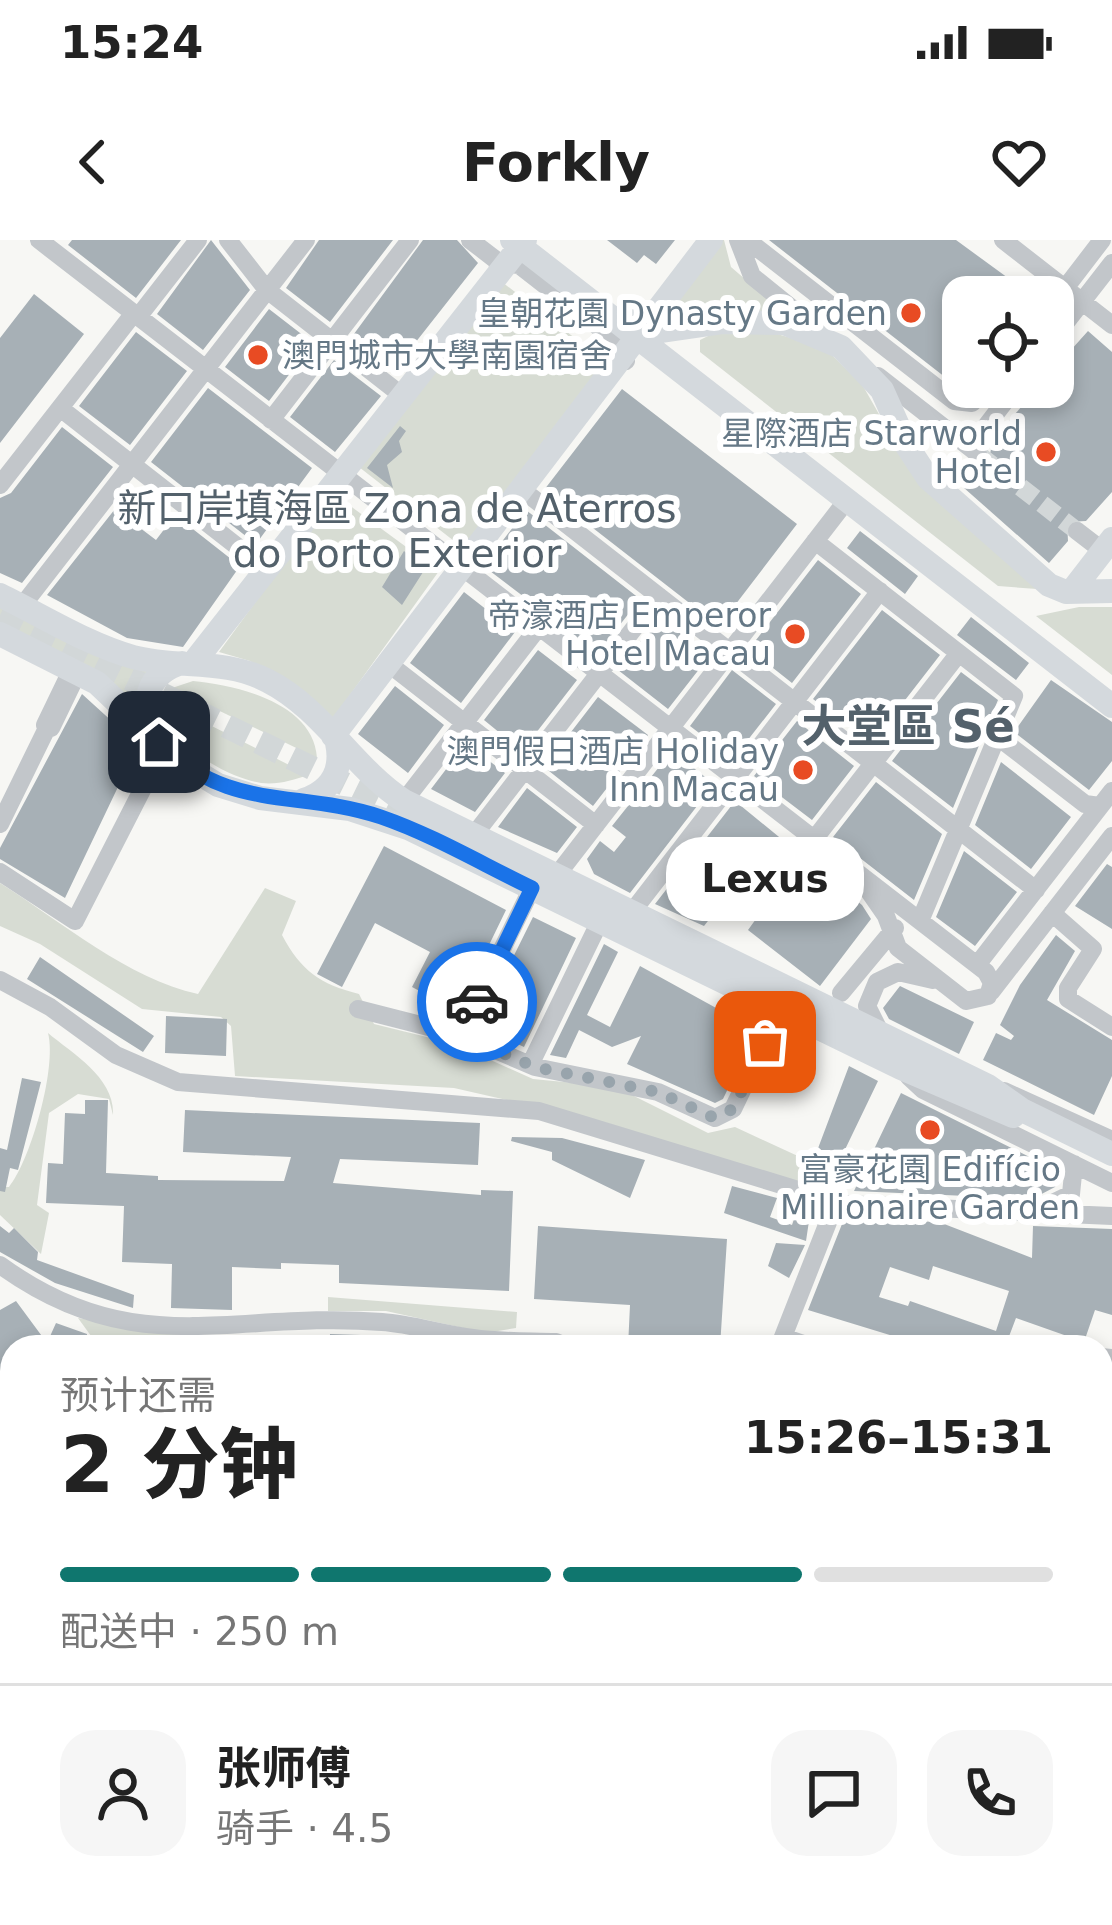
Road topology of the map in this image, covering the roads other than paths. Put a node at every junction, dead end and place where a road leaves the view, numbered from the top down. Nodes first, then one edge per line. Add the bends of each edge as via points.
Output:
1 (198, 240) edge
2 (228, 240) edge
3 (306, 240) edge
4 (410, 240) edge
5 (470, 240) edge
6 (525, 240) edge
7 (536, 240) edge
8 (711, 240) edge
9 (743, 240) edge
10 (1003, 240) edge
11 (1102, 240) edge
12 (54, 244) edge
13 (502, 252) edge
14 (1112, 263) edge
15 (1039, 276) edge
16 (1074, 276) edge
17 (267, 290) junction
18 (1074, 300) edge
19 (1082, 302) junction
20 (1074, 312) edge
21 (136, 315) junction
22 (747, 320) junction
23 (1112, 325) edge
24 (644, 333) junction
25 (332, 341) junction
26 (846, 351) junction
27 (205, 369) junction
28 (622, 374) junction
29 (687, 376) junction
30 (942, 392) edge
31 (399, 394) junction
32 (60, 408) junction
33 (1000, 408) edge
34 (271, 420) junction
35 (132, 464) junction
36 (340, 474) junction
37 (0, 485) edge
38 (524, 491) junction
39 (847, 500) junction
40 (1077, 531) tunnel mouth
41 (815, 541) junction
42 (1107, 545) edge
43 (266, 569) junction
44 (462, 569) junction
45 (880, 591) junction
46 (1112, 591) edge
47 (1071, 592) junction
48 (658, 596) junction
49 (11, 601) edge
50 (538, 628) junction
51 (0, 634) edge
52 (730, 651) junction
53 (959, 652) junction
54 (190, 662) junction
55 (389, 664) junction
56 (75, 671) junction
57 (598, 675) junction
58 (795, 702) junction
59 (1112, 706) edge
60 (465, 723) junction
61 (669, 730) junction
62 (998, 736) junction
63 (335, 739) junction
64 (162, 744) junction
65 (873, 763) junction
66 (524, 770) junction
67 (734, 781) junction
68 (1106, 799) edge
69 (304, 800) junction
70 (404, 801) junction
71 (0, 824) edge
72 (596, 825) junction
73 (959, 830) junction
74 (474, 835) junction
75 (1112, 837) edge
76 (812, 842) junction
77 (1054, 867) junction
78 (0, 872) edge
79 (557, 875) junction
80 (524, 876) junction
81 (857, 877) junction
82 (1075, 884) junction
83 (1036, 890) junction
84 (1055, 910) junction
85 (632, 912) junction
86 (600, 921) junction
87 (920, 921) junction
88 (892, 932) junction
89 (1112, 949) edge
90 (977, 965) junction
91 (0, 980) edge
92 (877, 982) junction
93 (943, 983) junction
94 (841, 993) junction
95 (988, 996) junction
96 (792, 1002) junction
97 (358, 1009) dead end
98 (1112, 1027) edge
99 (460, 1035) junction
100 (885, 1036) junction
101 (530, 1065) junction
102 (901, 1068) junction
103 (988, 1086) junction
104 (1020, 1114) junction
105 (1110, 1136) edge
106 (1074, 1164) junction
107 (1112, 1164) edge
108 (1112, 1183) edge
109 (836, 1202) junction
110 (1022, 1213) junction
111 (1112, 1216) edge
112 (0, 1265) edge
113 (480, 1335) edge
114 (784, 1335) edge

1 - 21 street
2 - 17 street
3 - 17 street
4 - 25 street
5 - 13 street
6 - 31 main road
7 - 24 main road
8 - 38 main road
9 - 26 street via 742,261 755,280
9 - 30 street
10 - 15 street
11 - 16 street
12 - 21 street
13 - 24 main road
13 - 28 street via 622,346
13 - 31 street
14 - 19 street
17 - 25 street
17 - 27 street
18 - 19 street
19 - 20 street
19 - 23 street
21 - 27 street
21 - 32 street
22 - 24 main road
22 - 26 main road via 796,326
22 - 29 main road via 694,339
24 - 28 street
24 - 29 main road
25 - 31 street
25 - 34 street
26 - 33 street via 977,453
26 - 47 main road via 882,391 928,478 1047,584
27 - 34 street
27 - 35 street
28 - 38 street
29 - 39 main road
31 - 36 main road
32 - 35 street
32 - 37 street
34 - 36 street
35 - 43 street
35 - 49 street
36 - 43 main road
36 - 44 street
38 - 44 main road
38 - 48 street
39 - 41 street
39 - 59 main road
40 - 42 street
41 - 45 street
41 - 52 street
42 - 47 main road
43 - 54 main road
44 - 50 street
44 - 55 main road
45 - 53 street
45 - 58 street
46 - 47 main road
48 - 52 street
48 - 57 street
49 - 54 main road via 122,653
50 - 57 street
50 - 60 street
51 - 56 main road
52 - 58 street
52 - 61 street
53 - 62 street via 1014,696
53 - 65 street
54 - 63 main road via 272,683
54 - 64 main road via 160,674 148,691 146,712
55 - 60 street
55 - 63 main road
56 - 64 main road
56 - 71 street
57 - 61 street
57 - 66 street
58 - 65 street
58 - 67 street
60 - 66 street
60 - 70 street
61 - 67 street
61 - 72 street
62 - 68 street via 1085,804
62 - 73 street
63 - 69 main road via 333,781
63 - 70 main road
64 - 69 main road via 231,790
64 - 78 street via 75,921
65 - 73 street
65 - 76 street
66 - 72 street
66 - 74 street
67 - 76 street
67 - 85 street
68 - 77 street
69 - 80 main road via 394,822
70 - 74 main road
72 - 79 street
73 - 83 street
73 - 87 street
74 - 80 main road
75 - 82 street
76 - 81 street
77 - 82 street via 1071,868
77 - 83 street
79 - 80 main road
79 - 85 main road
80 - 86 main road
80 - 99 street
81 - 87 street
81 - 88 street
82 - 84 street
83 - 90 street
84 - 89 street
84 - 95 street
84 - 98 street via 1093,949 1068,999
85 - 96 main road
86 - 96 main road
86 - 101 street
87 - 88 street via 906,919
87 - 90 street
88 - 93 street via 898,948
88 - 94 street
90 - 95 street via 990,978
91 - 109 street via 116,1055 178,1082 538,1112
92 - 93 street via 903,972
92 - 94 street
92 - 100 street via 868,1011
93 - 95 street via 970,1003
94 - 96 street
96 - 100 main road
96 - 101 street via 722,1117 658,1092
96 - 102 main road
97 - 99 street
99 - 101 street
100 - 103 main road
102 - 104 main road
102 - 106 street via 921,1090
103 - 104 main road
103 - 105 street
104 - 105 main road
104 - 107 main road
106 - 108 street
106 - 110 street via 1077,1180 1066,1199
109 - 110 street
109 - 114 street
110 - 111 street
112 - 113 street via 76,1311 174,1330 301,1319

